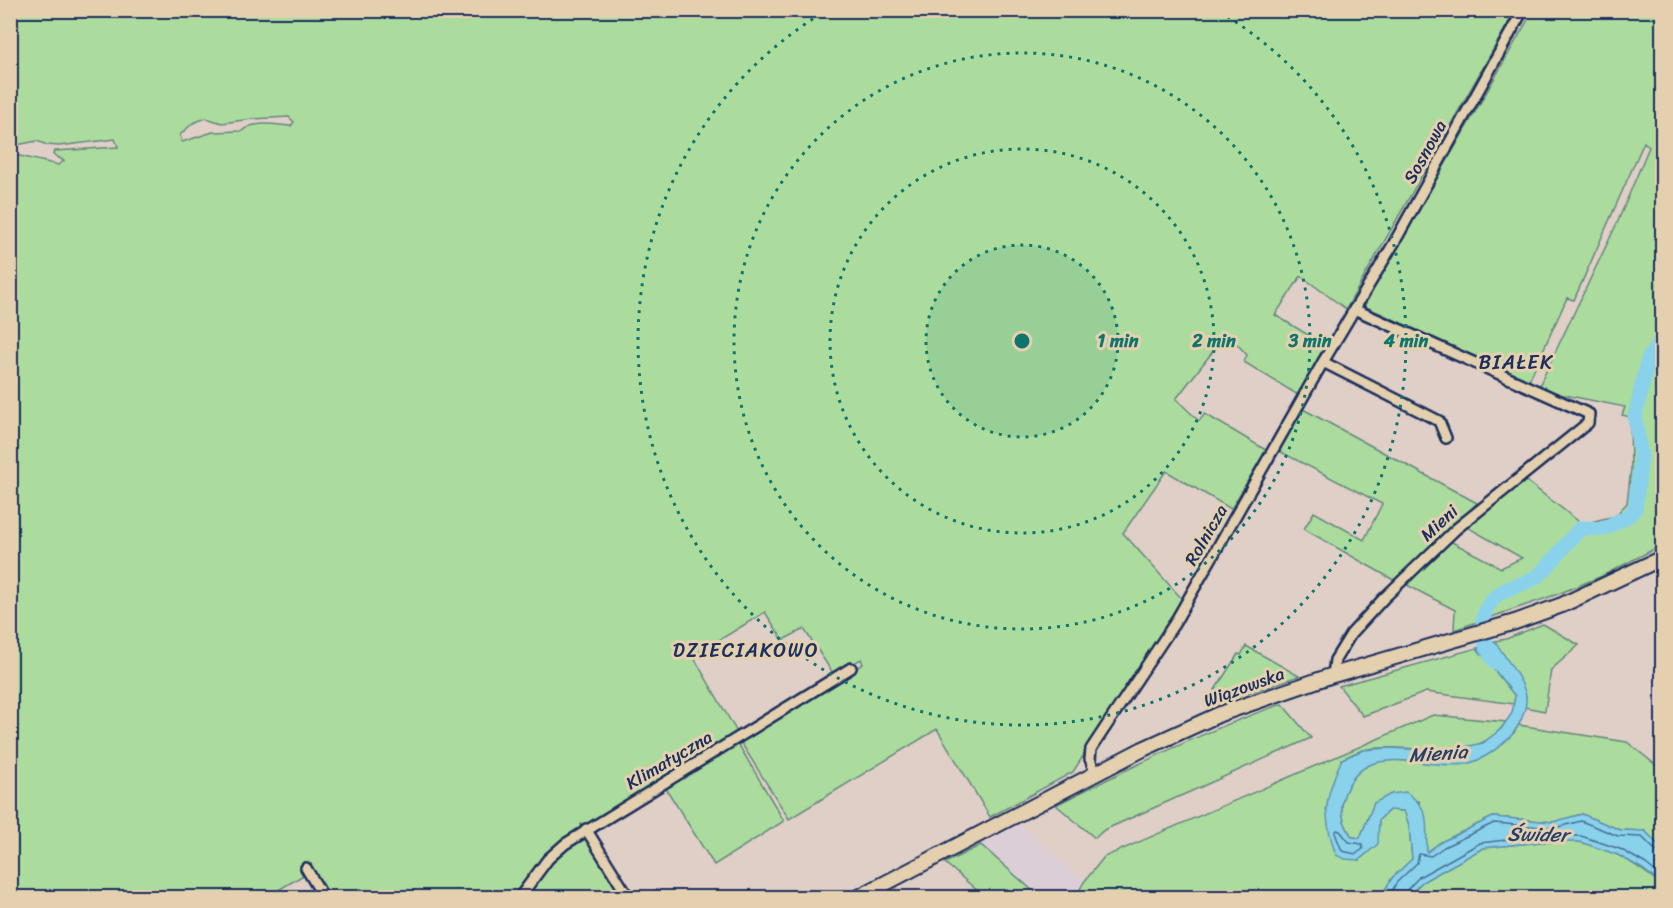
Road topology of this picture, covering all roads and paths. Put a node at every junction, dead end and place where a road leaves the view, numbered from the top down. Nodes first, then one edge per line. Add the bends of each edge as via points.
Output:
1 (1523, 10) edge
2 (1354, 309) junction
3 (1323, 362) junction
4 (1446, 438) dead end
5 (1662, 558) edge
6 (851, 668) dead end
7 (1333, 675) junction
8 (1096, 774) junction
9 (586, 829) junction
10 (306, 868) dead end
11 (324, 897) edge
12 (519, 897) edge
13 (629, 897) edge
14 (857, 897) edge

1 - 2 street, Sosnowa
2 - 3 street, Rolnicza
2 - 7 street, Mieni via 1589,414 1588,423 1456,529 1384,598 1351,634 1335,660
3 - 4 street via 1439,421
3 - 8 street, Rolnicza via 1174,624 1091,749
5 - 7 main road, Wiązowska via 1562,605
6 - 9 street, Klimatyczna
7 - 8 main road, Wiązowska via 1220,714
8 - 14 main road, Wiązowska
9 - 12 street, Klimatyczna via 549,859
9 - 13 street
10 - 11 street

